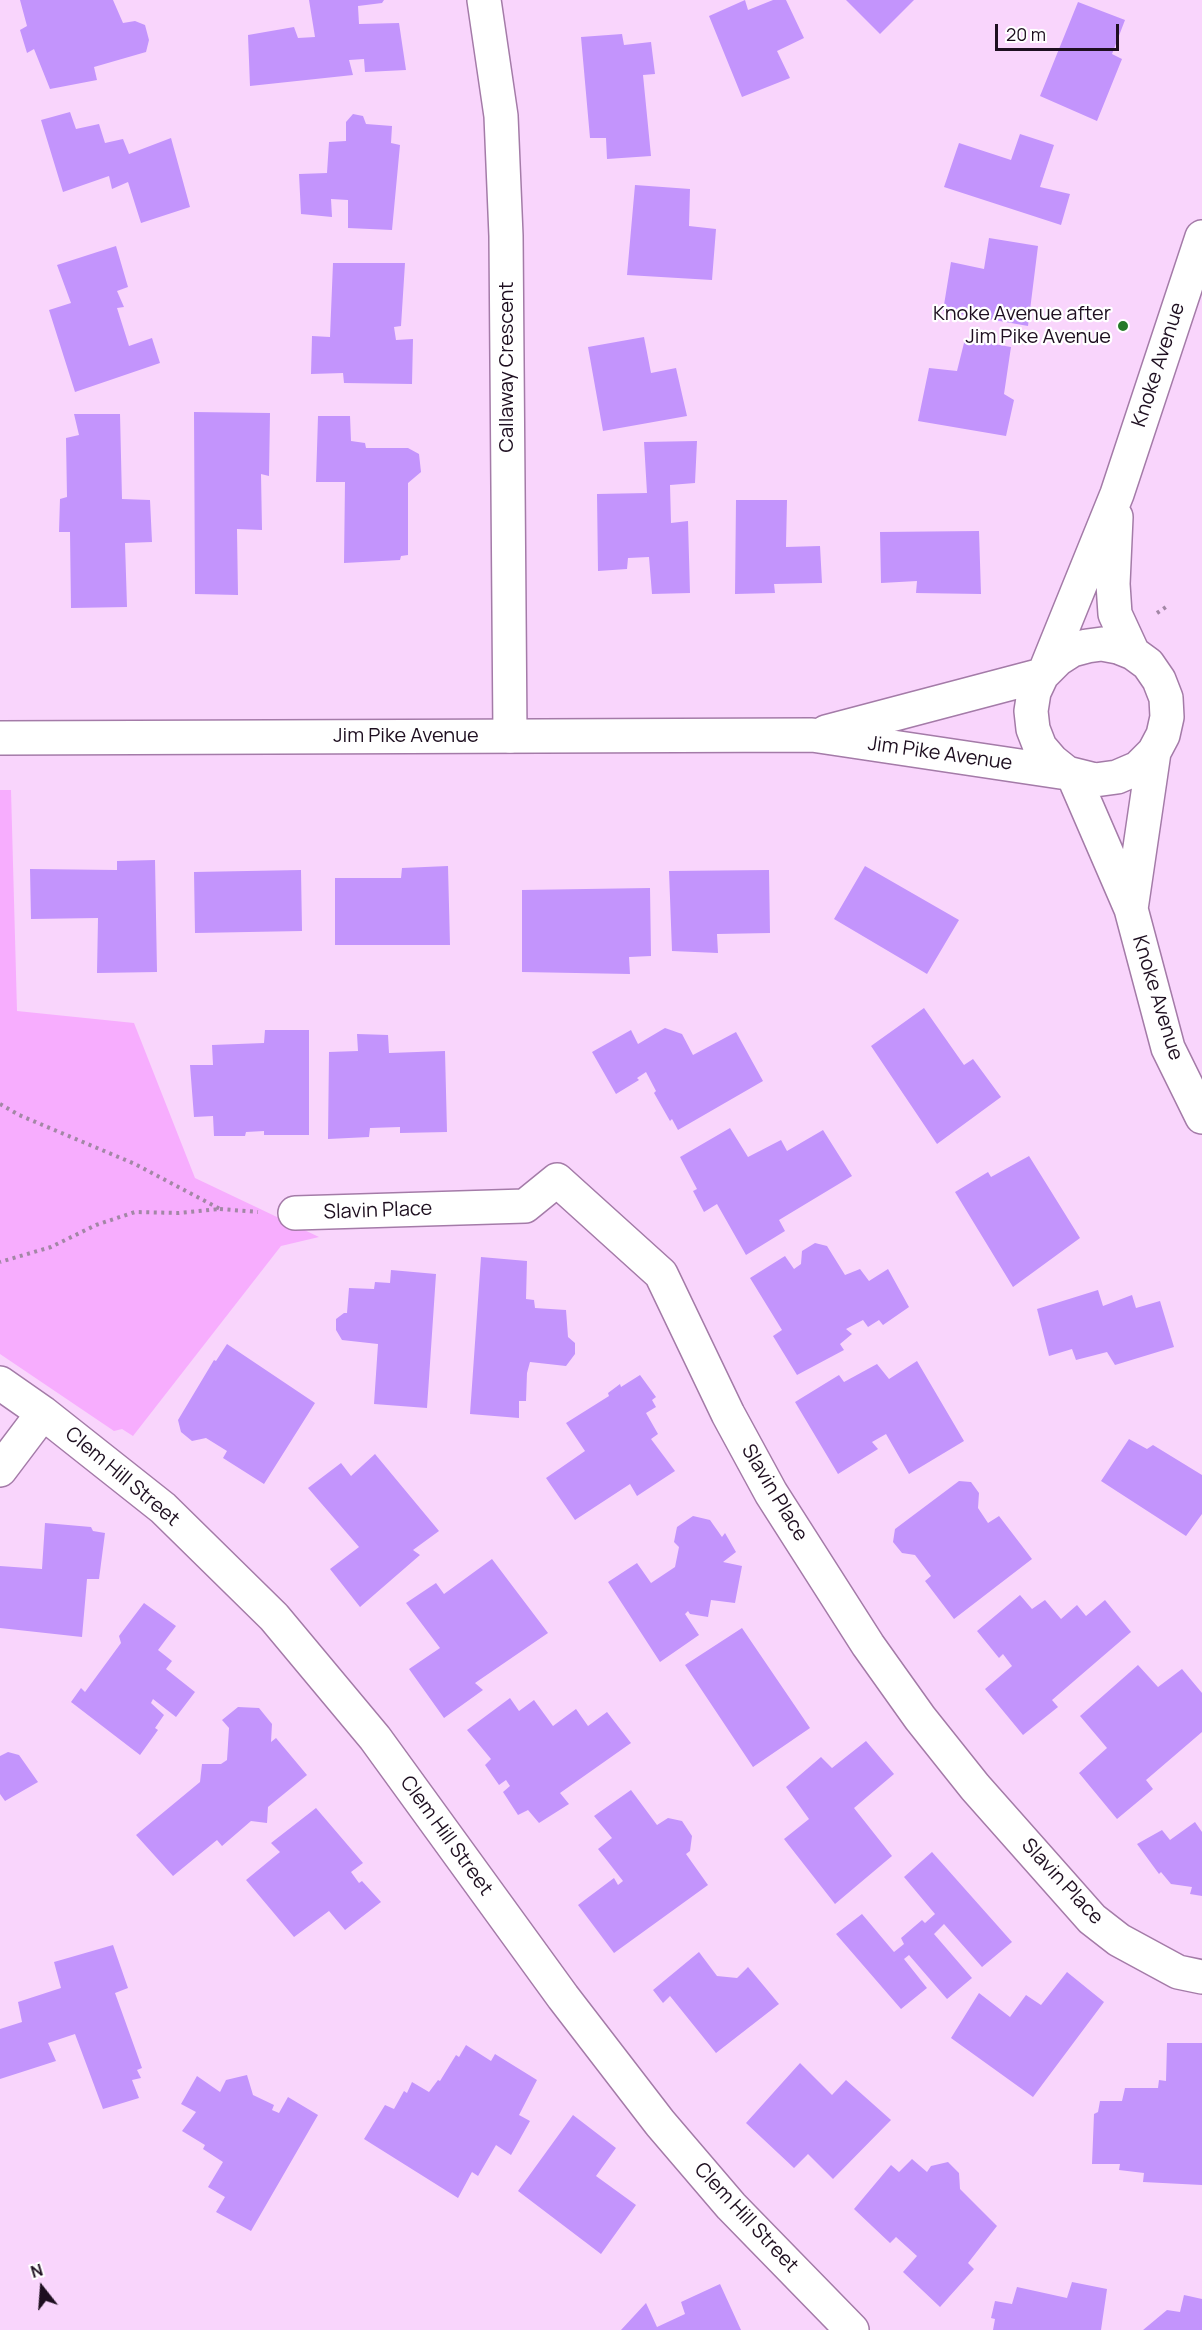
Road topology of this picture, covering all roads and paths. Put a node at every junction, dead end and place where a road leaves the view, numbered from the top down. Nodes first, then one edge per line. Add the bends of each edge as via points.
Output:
1 (484, 0) edge
2 (1202, 237) edge
3 (1117, 494) junction
4 (1133, 653) junction
5 (1044, 672) junction
6 (812, 735) junction
7 (510, 736) junction
8 (0, 738) edge
9 (1154, 752) junction
10 (1070, 773) junction
11 (1131, 909) junction
12 (0, 1104) edge
13 (1202, 1117) edge
14 (295, 1213) dead end
15 (0, 1262) edge
16 (0, 1383) edge
17 (44, 1413) junction
18 (0, 1470) edge
19 (1202, 1977) edge
20 (852, 2330) edge

1 - 7 street, Callaway Crescent via 501,116 506,236
2 - 3 street, Knoke Avenue
3 - 4 street, Knoke Avenue via 1115,614
3 - 5 street, Knoke Avenue
4 - 5 street via 1110,646 1087,646 1072,650
4 - 9 street via 1148,664 1166,698 1167,717
5 - 6 street, Jim Pike Avenue
5 - 10 street via 1034,692 1033,729 1052,761
6 - 7 street, Jim Pike Avenue
6 - 10 street, Jim Pike Avenue
7 - 8 street, Jim Pike Avenue
9 - 10 street via 1138,768 1117,777 1095,780
9 - 11 street, Knoke Avenue
10 - 11 street, Knoke Avenue
11 - 13 street, Knoke Avenue via 1168,1048
12 - 15 path via 135,1164 220,1209 135,1212 51,1247
14 - 19 street, Slavin Place via 525,1206 557,1180 661,1274 771,1493 868,1645 975,1787 1092,1918 1119,1940 1178,1972
16 - 17 street, Clem Hill Street
17 - 18 street
17 - 20 street, Clem Hill Street via 163,1508 273,1617 375,1737 563,1998 660,2123 730,2206

